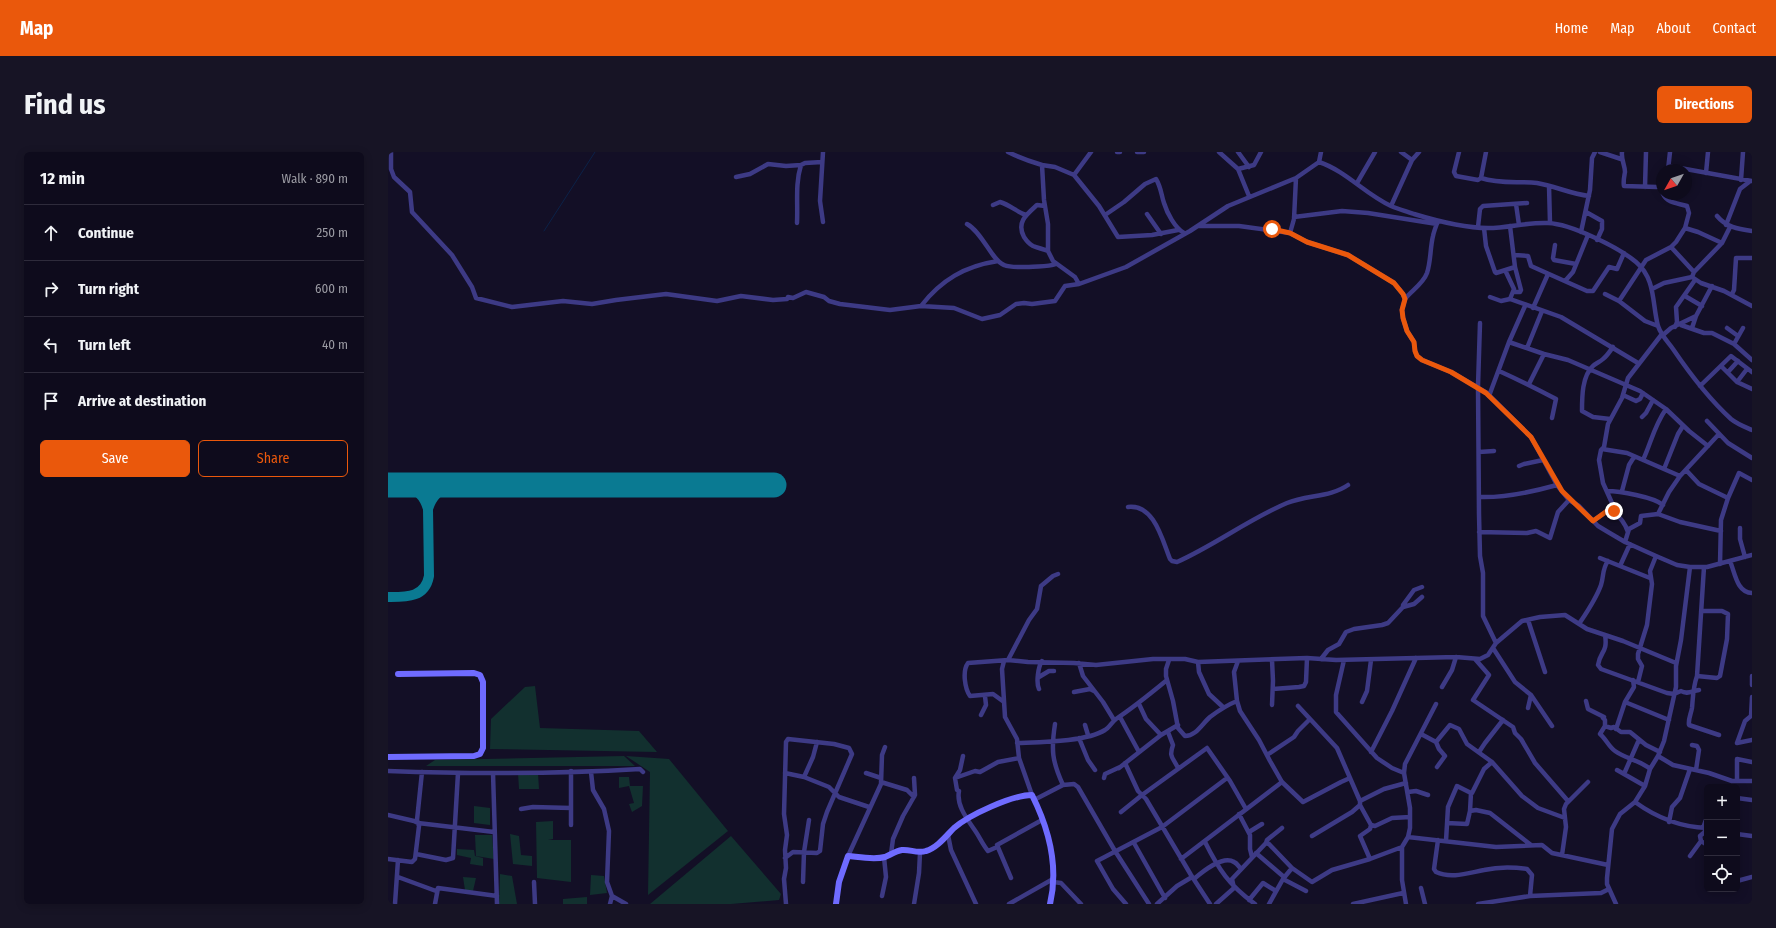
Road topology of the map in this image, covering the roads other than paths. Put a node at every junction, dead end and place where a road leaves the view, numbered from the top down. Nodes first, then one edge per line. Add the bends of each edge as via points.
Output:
1 (391, 152) edge
2 (823, 152) edge
3 (1008, 152) edge
4 (1027, 152) edge
5 (1091, 152) edge
6 (1117, 152) edge
7 (1120, 152) edge
8 (1137, 152) edge
9 (1144, 152) edge
10 (1219, 152) edge
11 (1238, 152) edge
12 (1261, 152) edge
13 (1321, 152) edge
14 (1374, 152) edge
15 (1401, 152) edge
16 (1419, 152) edge
17 (1459, 152) edge
18 (1486, 152) edge
19 (1595, 152) edge
20 (1600, 152) edge
21 (1622, 152) edge
22 (1646, 152) edge
23 (1670, 152) edge
24 (1708, 152) edge
25 (1743, 152) edge
26 (1026, 158) junction
27 (1621, 159) junction
28 (1412, 160) junction
29 (822, 162) junction
30 (1319, 162) junction
31 (1669, 164) edge
32 (801, 165) junction
33 (1042, 165) junction
34 (1249, 167) junction
35 (1238, 169) junction
36 (1692, 171) edge
37 (1706, 173) junction
38 (1074, 175) junction
39 (736, 177) dead end
40 (1296, 178) junction
41 (1481, 178) junction
42 (1741, 180) junction
43 (1751, 181) edge
44 (1357, 183) junction
45 (1549, 186) junction
46 (1645, 187) junction
47 (1656, 187) edge
48 (1250, 196) junction
49 (1589, 196) junction
50 (1668, 200) edge
51 (1527, 203) dead end
52 (1516, 204) junction
53 (993, 205) dead end
54 (1045, 206) junction
55 (1391, 206) junction
56 (1586, 212) junction
57 (1147, 214) dead end
58 (1026, 215) junction
59 (1105, 216) junction
60 (1717, 216) dead end
61 (1294, 217) junction
62 (823, 222) dead end
63 (1438, 222) junction
64 (797, 223) dead end
65 (1550, 223) junction
66 (967, 224) dead end
67 (1519, 225) junction
68 (1199, 226) junction
69 (1510, 226) junction
70 (1728, 226) junction
71 (1478, 227) junction
72 (1484, 228) junction
73 (1685, 228) junction
74 (1178, 230) junction
75 (1752, 231) edge
76 (1580, 232) junction
77 (1184, 233) junction
78 (1290, 233) junction
79 (1161, 234) junction
80 (1588, 235) junction
81 (1597, 240) junction
82 (1722, 243) junction
83 (1555, 245) dead end
84 (1671, 247) junction
85 (1048, 251) junction
86 (1624, 253) junction
87 (1515, 255) junction
88 (1752, 258) edge
89 (998, 261) junction
90 (1056, 264) junction
91 (1576, 264) junction
92 (1515, 267) junction
93 (1642, 268) junction
94 (1505, 270) junction
95 (1694, 272) junction
96 (1548, 274) junction
97 (1693, 278) junction
98 (1565, 281) junction
99 (1079, 284) junction
100 (1712, 286) junction
101 (1652, 289) junction
102 (1513, 292) junction
103 (1605, 294) dead end
104 (1732, 294) junction
105 (1685, 296) junction
106 (1490, 297) dead end
107 (1405, 299) junction
108 (1510, 299) junction
109 (1619, 301) junction
110 (921, 306) junction
111 (1525, 306) junction
112 (1702, 306) junction
113 (1752, 306) edge
114 (1534, 308) junction
115 (1542, 311) junction
116 (1696, 316) junction
117 (1480, 322) dead end
118 (1681, 325) junction
119 (1658, 326) junction
120 (1675, 327) junction
121 (1692, 328) junction
122 (1727, 328) dead end
123 (1743, 328) dead end
124 (1662, 334) junction
125 (1738, 336) junction
126 (1509, 342) junction
127 (1734, 344) junction
128 (1613, 347) junction
129 (1527, 348) junction
130 (1544, 354) junction
131 (1752, 360) edge
132 (1738, 361) junction
133 (1638, 363) junction
134 (1721, 366) junction
135 (1747, 369) junction
136 (1589, 370) junction
137 (1499, 371) junction
138 (1728, 372) junction
139 (1752, 372) edge
140 (1737, 382) junction
141 (1529, 384) junction
142 (1626, 385) junction
143 (1478, 386) junction
144 (1700, 386) junction
145 (1483, 389) junction
146 (1752, 389) edge
147 (1478, 392) junction
148 (1643, 393) junction
149 (1623, 395) junction
150 (1489, 396) junction
151 (1653, 400) junction
152 (1666, 409) junction
153 (1642, 417) dead end
154 (1552, 418) dead end
155 (1610, 419) junction
156 (1707, 421) dead end
157 (1683, 426) junction
158 (1752, 430) edge
159 (1719, 434) junction
160 (1708, 446) junction
161 (1602, 449) junction
162 (1494, 451) dead end
163 (1479, 452) junction
164 (1634, 457) junction
165 (1752, 458) edge
166 (1543, 460) junction
167 (1643, 460) junction
168 (1519, 466) dead end
169 (1664, 469) junction
170 (1686, 470) junction
171 (1680, 476) junction
172 (1752, 480) edge
173 (1348, 485) dead end
174 (1558, 485) junction
175 (1607, 491) junction
176 (1622, 491) junction
177 (1478, 497) junction
178 (1728, 498) junction
179 (1569, 500) junction
180 (1663, 505) junction
181 (1128, 507) dead end
182 (1614, 511) junction
183 (1658, 514) junction
184 (1593, 521) junction
185 (1740, 528) dead end
186 (1721, 531) junction
187 (1479, 532) junction
188 (1628, 532) junction
189 (1627, 543) junction
190 (1752, 555) edge
191 (1656, 556) junction
192 (1745, 557) junction
193 (1600, 558) dead end
194 (1608, 561) junction
195 (1730, 561) junction
196 (1720, 564) junction
197 (1620, 566) junction
198 (1690, 567) junction
199 (1704, 567) junction
200 (1058, 574) dead end
201 (1650, 578) junction
202 (1422, 587) dead end
203 (1752, 594) edge
204 (1422, 597) dead end
205 (1403, 607) junction
206 (1702, 612) junction
207 (1528, 620) junction
208 (1579, 624) junction
209 (1605, 635) junction
210 (1496, 643) junction
211 (1641, 647) junction
212 (1493, 648) junction
213 (1456, 657) junction
214 (1307, 658) junction
215 (1416, 658) junction
216 (1320, 659) junction
217 (1475, 659) junction
218 (1006, 660) junction
219 (1169, 660) junction
220 (1272, 660) junction
221 (1344, 660) junction
222 (1371, 660) junction
223 (1042, 661) junction
224 (1238, 661) junction
225 (1198, 662) junction
226 (1079, 663) junction
227 (1676, 663) junction
228 (1054, 671) dead end
229 (1545, 672) dead end
230 (398, 674) dead end
231 (1697, 676) junction
232 (1752, 676) edge
233 (1039, 677) junction
234 (1167, 680) junction
235 (1632, 680) junction
236 (1638, 682) junction
237 (1752, 685) edge
238 (1442, 687) dead end
239 (1273, 688) junction
240 (1039, 689) dead end
241 (1699, 690) dead end
242 (1692, 691) junction
243 (1074, 692) dead end
244 (1096, 692) junction
245 (1674, 694) junction
246 (1531, 695) junction
247 (985, 696) junction
248 (1752, 696) edge
249 (1237, 701) junction
250 (1586, 701) dead end
251 (1004, 702) junction
252 (1362, 702) dead end
253 (1625, 702) junction
254 (1139, 704) junction
255 (1436, 704) dead end
256 (1272, 705) dead end
257 (1298, 706) dead end
258 (1223, 707) junction
259 (1528, 708) dead end
260 (981, 715) dead end
261 (1120, 717) junction
262 (1310, 719) junction
263 (1114, 720) junction
264 (1504, 720) junction
265 (1669, 720) junction
266 (1055, 724) dead end
267 (1085, 725) dead end
268 (1178, 725) junction
269 (1552, 726) dead end
270 (1605, 726) junction
271 (1616, 729) junction
272 (1168, 732) junction
273 (1421, 734) junction
274 (1088, 735) junction
275 (1160, 735) junction
276 (1720, 735) dead end
277 (1079, 738) junction
278 (1752, 740) edge
279 (1052, 741) junction
280 (1641, 741) junction
281 (817, 742) junction
282 (1436, 742) junction
283 (1017, 743) junction
284 (1692, 745) dead end
285 (885, 747) dead end
286 (1139, 752) junction
287 (1370, 752) junction
288 (1479, 752) junction
289 (1659, 754) junction
290 (1267, 755) junction
291 (963, 756) dead end
292 (388, 757) edge
293 (1019, 758) junction
294 (1631, 758) junction
295 (1492, 762) junction
296 (1752, 762) edge
297 (1126, 765) junction
298 (1437, 767) dead end
299 (1178, 768) junction
300 (1650, 769) junction
301 (1690, 769) junction
302 (1095, 770) dead end
303 (1617, 770) dead end
304 (1696, 770) junction
305 (388, 771) edge
306 (571, 771) junction
307 (422, 772) junction
308 (458, 772) junction
309 (591, 772) junction
310 (643, 772) dead end
311 (1404, 772) junction
312 (493, 773) junction
313 (785, 773) junction
314 (866, 773) dead end
315 (1624, 774) junction
316 (804, 777) junction
317 (914, 778) dead end
318 (955, 778) junction
319 (1104, 778) dead end
320 (1227, 778) junction
321 (1350, 778) junction
322 (881, 780) junction
323 (1736, 781) junction
324 (1752, 781) edge
325 (1282, 782) junction
326 (1588, 782) dead end
327 (1406, 783) junction
328 (1063, 785) junction
329 (1645, 786) junction
330 (1028, 788) junction
331 (1408, 792) junction
332 (836, 793) junction
333 (1471, 793) junction
334 (1024, 795) junction
335 (1142, 795) junction
336 (1428, 795) dead end
337 (914, 797) junction
338 (1033, 797) junction
339 (1740, 798) edge
340 (1752, 800) edge
341 (1568, 801) junction
342 (1635, 802) junction
343 (1360, 803) junction
344 (869, 807) junction
345 (571, 808) junction
346 (521, 809) dead end
347 (1246, 809) junction
348 (1470, 811) junction
349 (1121, 812) dead end
350 (1239, 814) junction
351 (388, 815) edge
352 (1410, 817) junction
353 (1564, 818) junction
354 (809, 820) dead end
355 (967, 820) junction
356 (1042, 820) junction
357 (1669, 822) junction
358 (418, 823) junction
359 (1447, 823) junction
360 (1262, 824) dead end
361 (571, 825) dead end
362 (1371, 825) junction
363 (1162, 827) junction
364 (455, 828) junction
365 (1282, 828) dead end
366 (1704, 829) edge
367 (1704, 831) edge
368 (494, 832) junction
369 (1249, 832) junction
370 (948, 835) junction
371 (1740, 835) edge
372 (1312, 836) dead end
373 (1752, 836) edge
374 (1408, 837) junction
375 (1438, 840) junction
376 (1446, 841) junction
377 (1701, 841) junction
378 (1205, 842) junction
379 (1134, 843) junction
380 (1266, 843) junction
381 (1704, 844) edge
382 (1531, 845) junction
383 (997, 847) junction
384 (1402, 847) junction
385 (1114, 851) junction
386 (804, 852) junction
387 (920, 852) junction
388 (416, 854) junction
389 (891, 854) junction
390 (1254, 855) junction
391 (1562, 855) junction
392 (848, 856) junction
393 (1690, 856) dead end
394 (884, 857) junction
395 (785, 858) junction
396 (388, 859) edge
397 (1181, 859) junction
398 (1370, 859) junction
399 (398, 860) junction
400 (1216, 864) junction
401 (1608, 865) junction
402 (1292, 868) junction
403 (1241, 869) junction
404 (398, 877) junction
405 (1752, 877) edge
406 (1011, 878) dead end
407 (1193, 878) junction
408 (1284, 878) junction
409 (1053, 880) junction
410 (1740, 880) edge
411 (534, 882) dead end
412 (803, 882) dead end
413 (1234, 888) junction
414 (1421, 888) dead end
415 (1609, 889) junction
416 (436, 891) junction
417 (1276, 891) junction
418 (1306, 891) dead end
419 (1403, 893) junction
420 (497, 896) junction
421 (612, 896) junction
422 (882, 896) dead end
423 (1530, 896) junction
424 (1165, 898) junction
425 (1249, 900) junction
426 (395, 904) edge
427 (434, 904) edge
428 (497, 904) edge
429 (535, 904) edge
430 (610, 904) edge
431 (626, 904) edge
432 (785, 904) edge
433 (836, 904) edge
434 (914, 904) edge
435 (976, 904) edge
436 (1009, 904) edge
437 (1050, 904) edge
438 (1081, 904) edge
439 (1126, 904) edge
440 (1149, 904) edge
441 (1157, 904) edge
442 (1210, 904) edge
443 (1216, 904) edge
444 (1255, 904) edge
445 (1269, 904) edge
446 (1353, 904) edge
447 (1406, 904) edge
448 (1425, 904) edge
449 (1478, 904) edge
450 (1616, 904) edge

1 - 110 street via 390,169 394,177 410,192 412,212 452,255 476,298 512,307 559,301 592,304 666,294 717,301 741,296 773,300 792,298 806,292 840,304 890,310
2 - 29 street
3 - 26 street
4 - 26 street
5 - 38 street
6 - 7 street
8 - 9 street
10 - 35 street
11 - 34 street
12 - 34 street via 1254,165
13 - 30 street
14 - 44 street
15 - 28 street
16 - 28 street
17 - 41 street via 1454,175 1478,180
18 - 41 street
19 - 49 street via 1592,158
20 - 27 street
21 - 27 street
22 - 46 street
23 - 31 street
24 - 37 street
25 - 42 street
26 - 33 street
27 - 46 street via 1625,171 1624,186
28 - 55 street
29 - 32 street
29 - 62 street via 820,201
30 - 40 street
30 - 44 street via 1331,166
32 - 39 street via 768,164 750,174
32 - 64 street via 796,197
33 - 38 street
33 - 54 street
34 - 35 street
35 - 48 street
36 - 37 street
37 - 42 street
38 - 59 street
40 - 48 street
40 - 61 street
41 - 45 street via 1492,182
42 - 43 street
43 - 70 street via 1740,189
44 - 55 street
45 - 49 street
45 - 65 street
46 - 47 street
48 - 68 street via 1228,206
49 - 56 street
50 - 73 street via 1687,206 1689,213
51 - 52 street
52 - 67 street
52 - 71 street via 1484,206 1480,209
53 - 58 street via 1000,202 1010,205
54 - 58 street via 1037,205
54 - 85 street
55 - 63 street
56 - 76 street
56 - 81 street via 1602,221 1602,229
57 - 79 street
58 - 85 street via 1020,226 1025,240 1032,246
59 - 74 street via 1145,184 1156,179 1164,203
59 - 79 street via 1118,237
60 - 70 street
61 - 63 street via 1342,211
61 - 78 street
63 - 71 street
63 - 107 street via 1427,273
65 - 67 street
65 - 76 street
66 - 89 street via 974,228
67 - 69 street
68 - 77 street
68 - 78 street via 1239,226
69 - 72 street
69 - 87 street
70 - 75 street
70 - 82 street
71 - 72 street
72 - 94 street via 1486,246 1495,272
73 - 82 street
73 - 84 street
74 - 77 street
74 - 79 street
76 - 80 street
77 - 99 street via 1126,266
78 - 107 street via 1361,262 1394,283
80 - 81 street
80 - 91 street
81 - 86 street
82 - 95 street
83 - 91 street via 1554,260
84 - 93 street via 1646,260
84 - 95 street
85 - 90 street
86 - 93 street
86 - 98 street via 1617,269 1609,267 1593,291 1584,291
87 - 92 street
87 - 96 street via 1528,256 1531,266
88 - 104 street via 1736,258
89 - 90 street via 1004,265 1017,267
89 - 110 street via 970,268 952,276
90 - 99 street via 1074,277
91 - 98 street
92 - 94 street
92 - 102 street via 1521,290
93 - 101 street
93 - 109 street
94 - 102 street
95 - 97 street
96 - 98 street
96 - 114 street
97 - 100 street
97 - 101 street via 1664,283
97 - 105 street
99 - 110 street via 1065,286 1055,301 1016,304 1000,315 990,318 982,319 954,308
100 - 104 street
100 - 112 street
101 - 119 street
102 - 108 street
103 - 109 street
104 - 113 street
105 - 112 street
105 - 120 street via 1676,307
106 - 108 street via 1501,301
107 - 143 street via 1403,318 1414,342 1417,356
108 - 111 street
109 - 119 street via 1645,321
111 - 114 street
111 - 126 street
112 - 116 street
114 - 115 street
115 - 128 street via 1561,317
115 - 129 street
116 - 118 street
116 - 121 street
117 - 143 street
118 - 120 street
118 - 121 street
119 - 124 street
120 - 124 street
121 - 127 street via 1712,333
122 - 125 street
123 - 125 street
124 - 133 street
124 - 144 street
125 - 127 street
126 - 129 street
126 - 137 street
127 - 131 street
128 - 133 street
128 - 136 street via 1605,358
129 - 130 street
130 - 136 street via 1568,360
130 - 141 street
132 - 134 street via 1731,356
132 - 135 street
132 - 138 street
133 - 142 street
134 - 138 street
134 - 144 street
135 - 139 street
135 - 140 street
136 - 142 street
136 - 155 street via 1582,397 1582,411 1592,417
137 - 141 street
137 - 150 street
138 - 140 street
140 - 146 street
141 - 154 street via 1556,399
142 - 148 street
142 - 149 street
143 - 145 street
143 - 147 street
144 - 158 street via 1731,420
145 - 147 street
145 - 150 street
147 - 163 street
148 - 149 street via 1640,399 1636,400
148 - 151 street
149 - 155 street
150 - 166 street via 1531,437
151 - 152 street
151 - 153 street
152 - 157 street
152 - 167 street via 1656,425
155 - 161 street
156 - 159 street
157 - 160 street
157 - 169 street
159 - 160 street
159 - 165 street
160 - 170 street
161 - 164 street via 1627,453
161 - 175 street via 1599,460
162 - 163 street
163 - 177 street
164 - 167 street
164 - 176 street via 1629,465
166 - 168 street
166 - 174 street
167 - 169 street
169 - 171 street
170 - 171 street
170 - 178 street via 1699,484
171 - 180 street
172 - 178 street via 1739,473
173 - 181 street via 1339,490 1286,503 1177,562 1170,559 1150,516 1141,508
174 - 177 street via 1536,491
174 - 179 street
175 - 176 street
175 - 182 street via 1612,504 1611,509
176 - 180 street via 1628,495 1658,501
177 - 187 street
178 - 186 street via 1721,520
179 - 184 street
179 - 187 street via 1558,512 1550,538 1536,531
180 - 183 street
182 - 184 street via 1607,511
182 - 188 street
183 - 186 street
183 - 188 street via 1643,514 1640,523
184 - 189 street
185 - 192 street
186 - 196 street
187 - 210 street via 1483,572 1483,616
188 - 189 street
189 - 191 street
189 - 197 street
190 - 192 street
191 - 198 street via 1677,565
191 - 201 street
192 - 195 street
193 - 194 street
194 - 197 street
194 - 208 street via 1604,566 1596,596
195 - 196 street
195 - 203 street via 1741,590
196 - 199 street
197 - 201 street
198 - 199 street
198 - 227 street
199 - 206 street
200 - 218 street via 1041,586 1037,610
201 - 211 street via 1652,584 1647,625
202 - 205 street via 1414,590
204 - 205 street via 1414,604
205 - 216 street via 1391,620 1382,625 1346,632 1339,644 1328,650
206 - 231 street
206 - 231 street via 1722,611 1728,614 1727,639 1720,676
207 - 208 street via 1565,615
207 - 210 street via 1516,625
207 - 229 street
208 - 209 street
209 - 211 street
209 - 235 street via 1606,645 1599,658 1599,667
210 - 212 street
211 - 227 street
211 - 236 street via 1638,660 1642,672
212 - 217 street via 1486,657
212 - 246 street via 1515,682
213 - 215 street
213 - 217 street
213 - 238 street
214 - 216 street
214 - 220 street
214 - 239 street via 1304,686
215 - 222 street
215 - 287 street
216 - 221 street
217 - 264 street via 1489,675 1473,700
218 - 223 street
218 - 247 street via 973,662 965,667 968,692 972,697
218 - 251 street via 1002,669
219 - 225 street via 1185,659
219 - 226 street via 1153,659 1096,665
219 - 234 street via 1166,669
220 - 224 street
220 - 239 street
221 - 222 street
221 - 287 street via 1334,708 1338,717
222 - 252 street via 1367,691
223 - 226 street
223 - 233 street
224 - 225 street
224 - 249 street via 1234,672
225 - 258 street via 1199,672 1209,694
226 - 244 street via 1083,676
227 - 245 street
228 - 233 street
230 - 292 street via 480,675 483,682 483,750 474,756
231 - 242 street
232 - 237 street
233 - 240 street
234 - 254 street
234 - 268 street
235 - 236 street
235 - 253 street via 1634,687
236 - 245 street
239 - 256 street
241 - 242 street
242 - 245 street
242 - 276 street via 1689,725
243 - 244 street via 1090,689
244 - 263 street
245 - 265 street
246 - 259 street
246 - 269 street
247 - 251 street via 993,694
247 - 260 street via 986,705
248 - 278 street via 1751,716 1745,721 1737,743
249 - 258 street
249 - 290 street via 1240,711
250 - 270 street via 1588,709 1604,717
251 - 283 street via 1005,717
253 - 265 street
253 - 271 street
254 - 261 street
254 - 275 street via 1146,719
255 - 273 street
257 - 262 street
258 - 268 street via 1188,736 1183,734
261 - 263 street
261 - 286 street
262 - 290 street via 1294,737
262 - 321 street via 1337,748
263 - 274 street via 1104,731
264 - 288 street
264 - 341 street via 1513,727 1535,763
265 - 289 street
266 - 279 street
267 - 274 street
268 - 272 street
270 - 271 street
270 - 294 street via 1600,734 1611,748
271 - 280 street via 1630,732
272 - 275 street
272 - 299 street via 1173,745 1170,754
273 - 282 street
273 - 311 street via 1407,759
274 - 277 street
275 - 286 street
277 - 279 street
277 - 302 street
279 - 283 street
279 - 328 street via 1052,759
280 - 289 street
280 - 294 street via 1638,742
281 - 313 street via 787,740
281 - 316 street
281 - 332 street via 849,748 852,754
282 - 288 street via 1453,726 1458,729 1467,744
282 - 298 street via 1446,756
283 - 293 street
284 - 304 street via 1697,746 1699,750
285 - 322 street via 882,755
286 - 297 street
287 - 311 street via 1392,768
288 - 295 street
289 - 300 street
289 - 301 street via 1673,765
290 - 325 street
291 - 318 street
293 - 318 street via 998,762 980,772 975,771
293 - 330 street
294 - 300 street
294 - 315 street
295 - 333 street via 1484,769
295 - 353 street via 1522,796 1538,808
296 - 323 street via 1737,759
297 - 319 street via 1105,774
297 - 335 street
299 - 320 street via 1206,748
299 - 335 street
300 - 329 street
301 - 304 street
301 - 357 street via 1680,798 1672,807
303 - 315 street
304 - 323 street
305 - 307 street
306 - 309 street
306 - 312 street
306 - 345 street
307 - 308 street
307 - 358 street
308 - 312 street
308 - 364 street
309 - 310 street via 640,769
309 - 421 street via 593,790 604,809 609,831 607,882
311 - 327 street
312 - 368 street
313 - 316 street
313 - 395 street
314 - 322 street
315 - 329 street
316 - 332 street via 829,787
317 - 337 street
318 - 355 street via 958,797
320 - 347 street
320 - 363 street
321 - 325 street via 1303,802
321 - 343 street
322 - 337 street via 907,790
322 - 344 street
323 - 324 street
325 - 347 street
326 - 341 street
327 - 331 street
327 - 343 street via 1384,789
328 - 338 street
328 - 385 street via 1074,784 1078,787
329 - 342 street
330 - 334 street
330 - 338 street
331 - 336 street via 1416,791
331 - 352 street
332 - 344 street via 839,797
332 - 386 street via 823,824 819,853
333 - 348 street
333 - 359 street via 1457,786 1450,801
334 - 338 street
334 - 355 street via 987,808
335 - 349 street
335 - 363 street
337 - 389 street via 893,839
338 - 356 street
339 - 340 street
341 - 353 street via 1564,809
342 - 357 street
342 - 401 street via 1620,814 1612,829
343 - 362 street
343 - 372 street via 1352,812
344 - 392 street
345 - 346 street
345 - 361 street
347 - 350 street
348 - 359 street via 1468,824
348 - 382 street via 1490,813
350 - 369 street
350 - 378 street
351 - 358 street
352 - 362 street via 1392,818 1376,826
352 - 374 street
353 - 391 street via 1566,832
354 - 386 street
355 - 370 street
355 - 383 street via 988,851
356 - 383 street
356 - 409 street via 1052,852
357 - 366 street
358 - 364 street
358 - 388 street
359 - 376 street
360 - 369 street
362 - 398 street via 1370,829 1360,836
363 - 379 street
363 - 397 street
364 - 368 street
364 - 388 street via 453,858 446,860
365 - 380 street
367 - 377 street via 1700,836
368 - 420 street
369 - 390 street
370 - 387 street via 930,849
370 - 435 street via 951,850
371 - 373 street
374 - 375 street
374 - 384 street
375 - 376 street
375 - 423 street via 1434,869 1436,872 1463,875 1485,870 1527,869 1532,875
376 - 382 street via 1496,847
377 - 381 street
377 - 393 street
378 - 397 street
378 - 400 street
379 - 385 street
379 - 424 street
380 - 390 street
380 - 402 street
382 - 391 street via 1542,845 1548,851
383 - 406 street
384 - 398 street
384 - 419 street
385 - 439 street via 1097,862 1113,889
385 - 440 street
386 - 395 street via 793,852
386 - 412 street
387 - 389 street via 902,850
387 - 434 street
388 - 399 street via 412,862
389 - 394 street
390 - 403 street
390 - 408 street
391 - 401 street
392 - 394 street
392 - 433 street via 839,882
394 - 422 street via 886,877
395 - 432 street
396 - 399 street
397 - 407 street
398 - 402 street via 1332,870 1312,882
399 - 404 street
400 - 403 street via 1227,860 1234,862
400 - 407 street
400 - 413 street
401 - 415 street via 1606,878
402 - 408 street
403 - 413 street via 1232,879
404 - 416 street
404 - 426 street
405 - 410 street
407 - 424 street via 1177,886
407 - 442 street
408 - 417 street
408 - 418 street
409 - 436 street
409 - 437 street
409 - 438 street via 1061,883
411 - 429 street
413 - 425 street
413 - 443 street
414 - 448 street
415 - 423 street via 1601,893
415 - 450 street
416 - 420 street via 442,888
416 - 427 street
417 - 425 street via 1263,884
417 - 445 street
419 - 446 street
419 - 447 street
420 - 428 street
421 - 430 street
421 - 431 street
423 - 449 street
424 - 441 street
425 - 444 street

